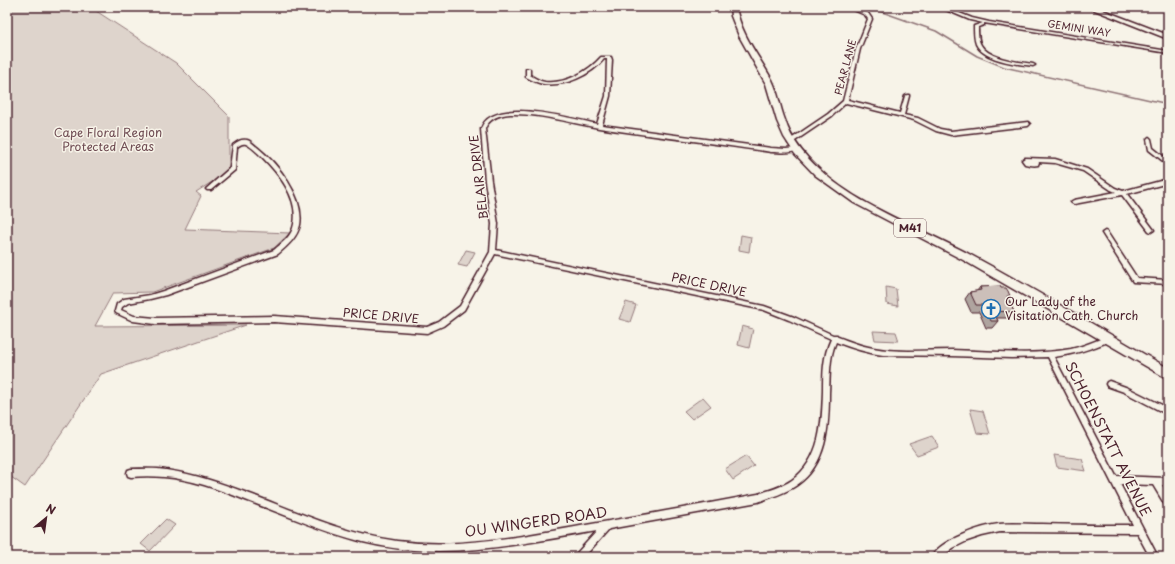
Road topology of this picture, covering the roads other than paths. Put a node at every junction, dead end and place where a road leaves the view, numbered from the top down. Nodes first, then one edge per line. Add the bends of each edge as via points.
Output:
1 (734, 7) edge
2 (849, 7) edge
3 (941, 7) edge
4 (1090, 7) edge
5 (1161, 7) edge
6 (1168, 8) edge
7 (989, 23) junction
8 (1168, 37) edge
9 (1168, 52) edge
10 (1033, 65) dead end
11 (528, 70) dead end
12 (907, 96) dead end
13 (845, 101) junction
14 (902, 115) junction
15 (1028, 124) dead end
16 (599, 126) junction
17 (1149, 139) dead end
18 (793, 146) junction
19 (1036, 161) dead end
20 (1168, 163) edge
21 (1168, 182) edge
22 (209, 189) dead end
23 (1123, 193) junction
24 (1074, 202) dead end
25 (1151, 230) dead end
26 (1105, 233) dead end
27 (493, 252) junction
28 (1168, 282) edge
29 (835, 338) junction
30 (1108, 339) junction
31 (1050, 355) junction
32 (1168, 374) edge
33 (1109, 384) dead end
34 (1168, 412) edge
35 (131, 473) dead end
36 (1114, 480) junction
37 (1155, 481) junction
38 (1168, 482) edge
39 (1168, 502) edge
40 (608, 525) junction
41 (1140, 529) junction
42 (580, 557) edge
43 (936, 557) edge
44 (1154, 557) edge

1 - 18 main road, M41 via 741,32 771,88 779,117
2 - 13 street, PEAR LANE via 867,14 870,18 858,49
3 - 7 street, GEMINI WAY
4 - 8 street
5 - 6 street
7 - 9 street, GEMINI WAY
7 - 10 street via 976,26 976,38 984,52
11 - 16 street via 528,76 536,81 561,83 594,68 603,58 609,58 608,96
12 - 14 street
13 - 14 street
13 - 18 street, PEAR LANE
14 - 15 street via 951,133
16 - 18 street, BELAIR DRIVE via 771,150 786,151
16 - 27 street, BELAIR DRIVE via 521,113 501,114 485,123 483,129 486,164 495,224
17 - 20 street via 1151,149
18 - 30 main road, M41 via 823,178 848,195 966,257
19 - 23 street via 1055,161 1077,166
21 - 23 street
22 - 27 street, PRICE DRIVE via 233,169 235,146 240,142 246,142 279,173 294,196 298,211 294,233 276,252 164,293 126,301 119,306 120,313 144,320 274,319 427,330 441,324 462,308
23 - 24 street
23 - 25 street
26 - 28 street via 1135,280
27 - 29 street, PRICE DRIVE via 764,308
29 - 31 street, PRICE DRIVE via 866,350 879,352
29 - 40 street, OU WINGERD ROAD via 828,360 823,439 812,465 801,478 781,491 758,498
30 - 31 street, PRICE DRIVE via 1082,350
30 - 32 main road, M41
31 - 36 street, SCHOENSTATT AVENUE
33 - 34 street
35 - 40 street, OU WINGERD ROAD via 161,471 184,475 340,531 397,545 436,548 484,546
36 - 37 street
36 - 41 street, SCHOENSTATT AVENUE
37 - 38 street
37 - 39 street
40 - 42 street
41 - 43 street via 985,530 962,538
41 - 44 street, SCHOENSTATT AVENUE

